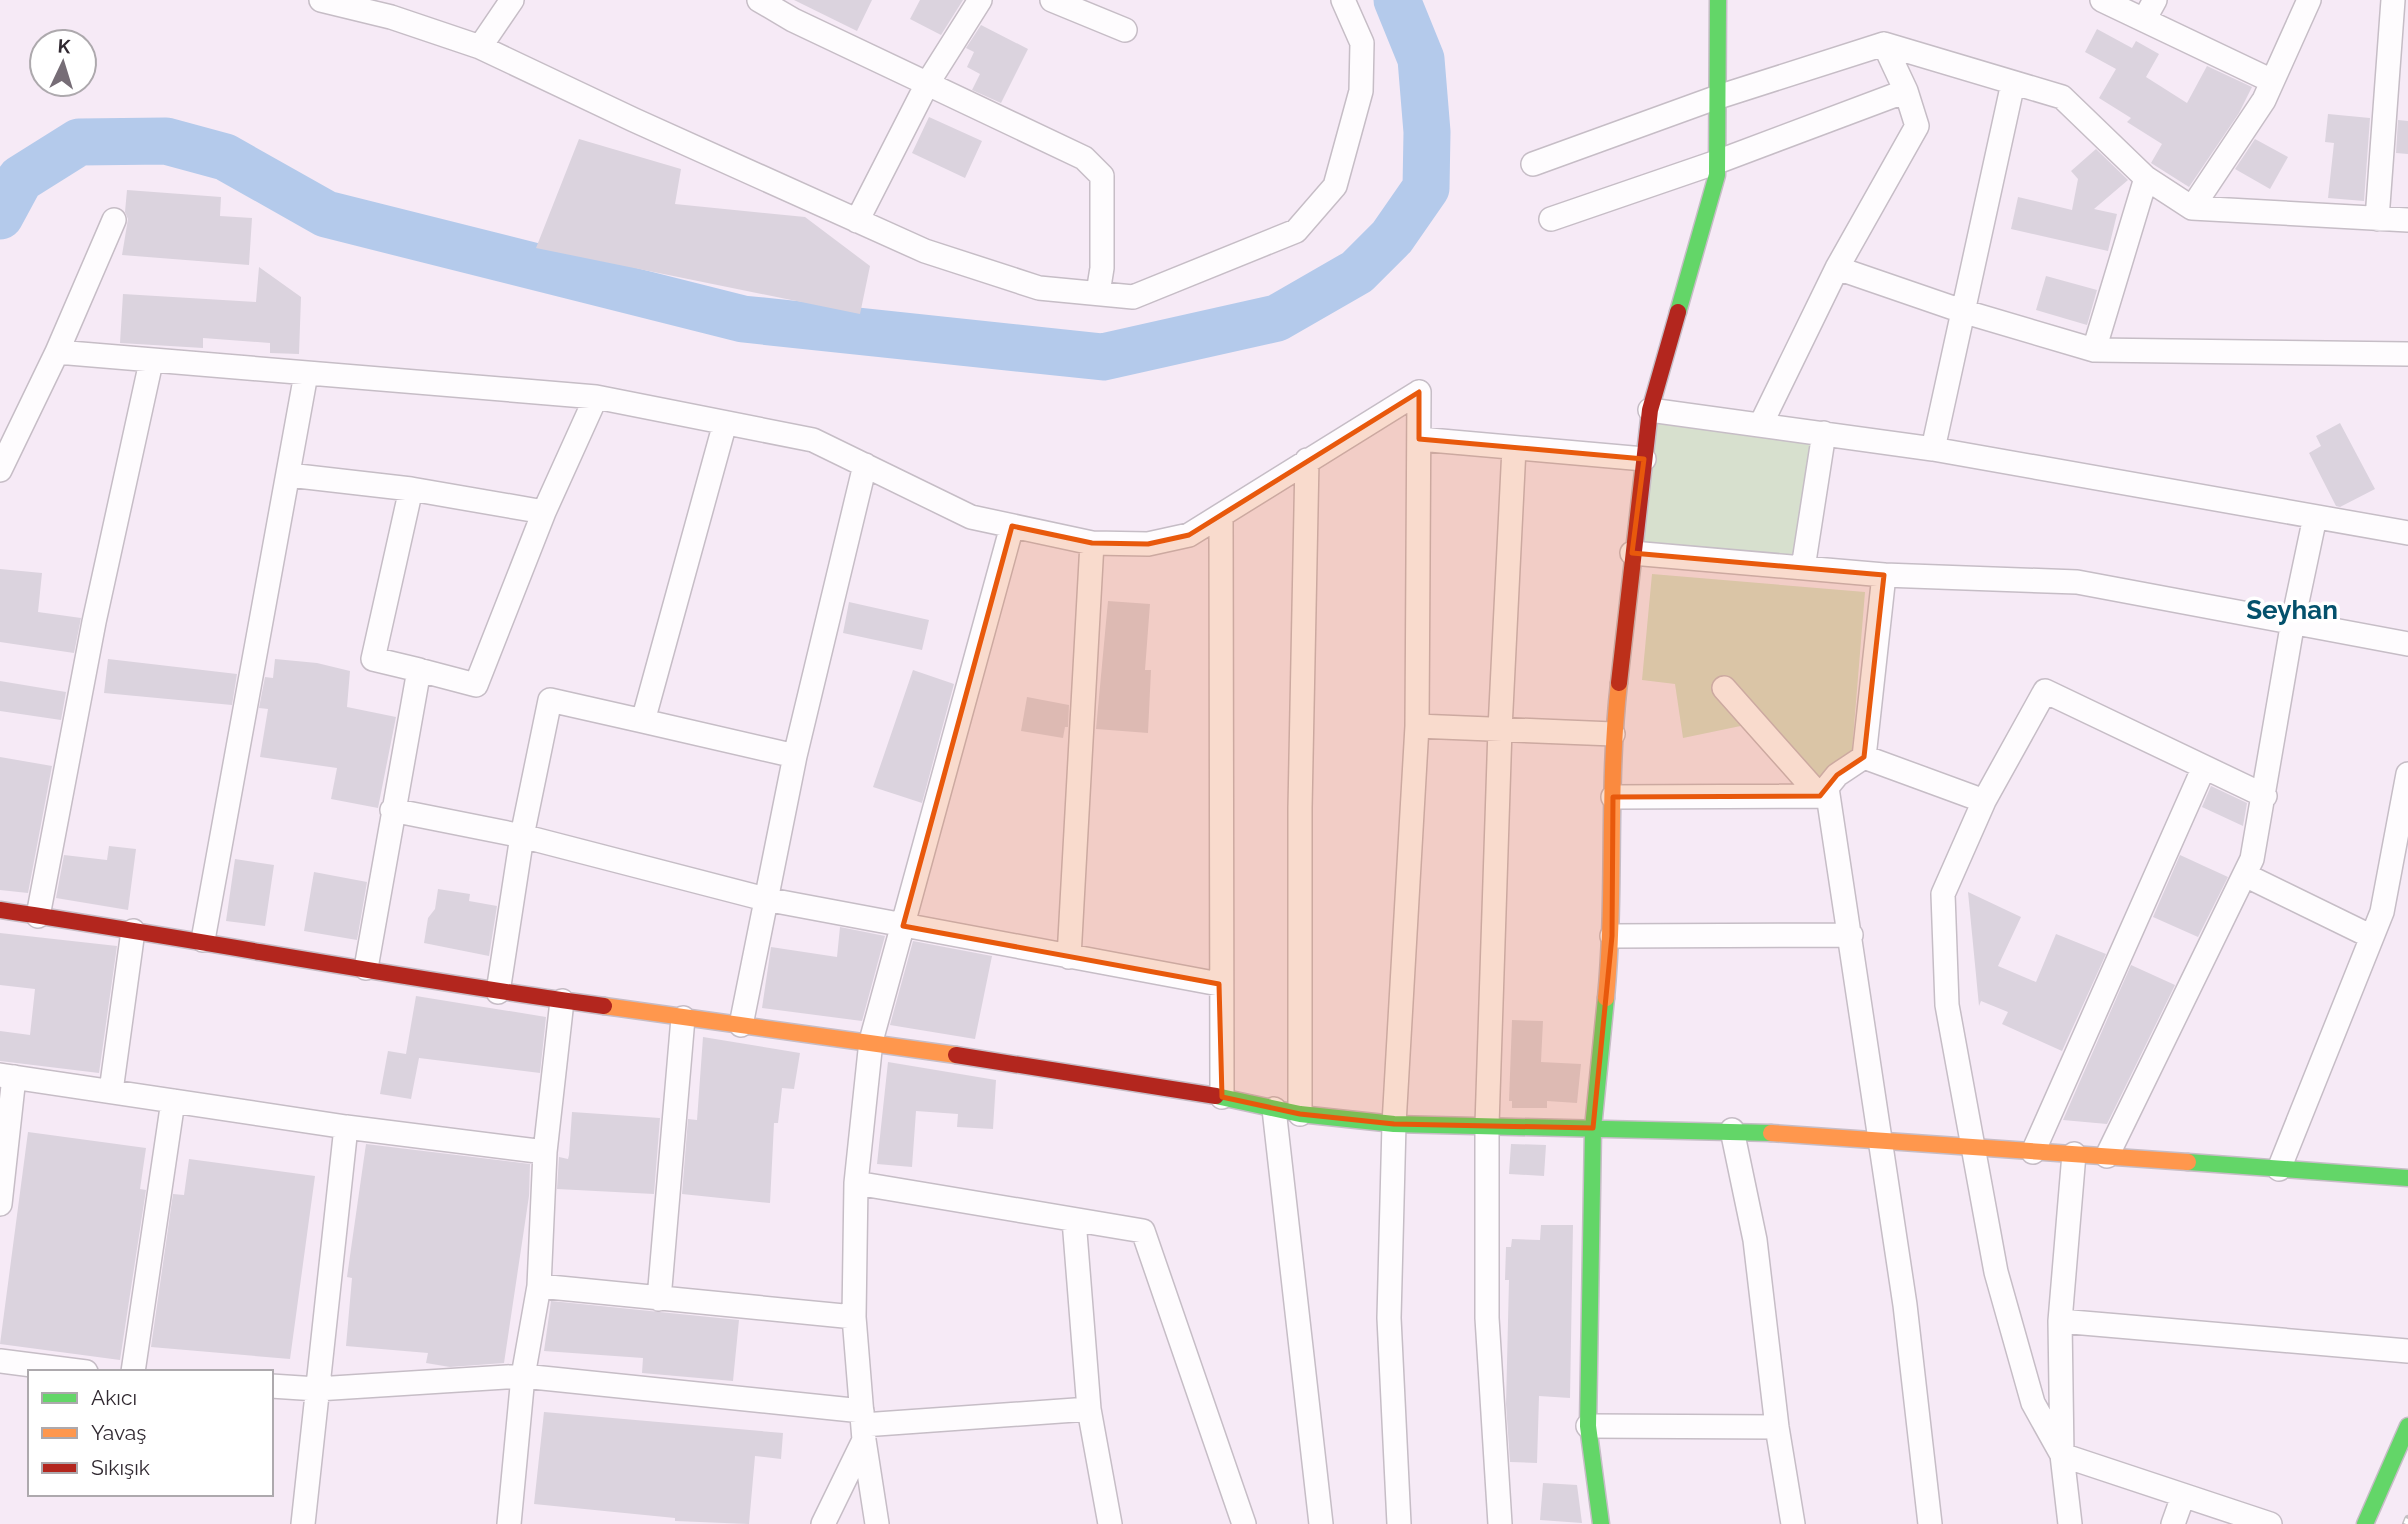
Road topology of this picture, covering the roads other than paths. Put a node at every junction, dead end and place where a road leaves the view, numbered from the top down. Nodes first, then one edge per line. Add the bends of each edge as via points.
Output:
1 (321, 0) edge
2 (512, 0) edge
3 (758, 0) edge
4 (980, 0) edge
5 (1052, 0) edge
6 (1343, 0) edge
7 (1718, 0) edge
8 (2102, 0) edge
9 (2309, 0) edge
10 (2393, 0) edge
11 (2150, 10) edge
12 (1125, 30) dead end
13 (1884, 44) junction
14 (480, 47) junction
15 (2272, 81) junction
16 (2013, 83) junction
17 (927, 84) junction
18 (1906, 91) junction
19 (1715, 98) junction
20 (1717, 162) junction
21 (1533, 164) dead end
22 (2146, 178) junction
23 (2192, 208) junction
24 (1551, 219) dead end
25 (2377, 219) junction
26 (114, 220) dead end
27 (2408, 220) edge
28 (857, 221) junction
29 (1837, 268) junction
30 (1098, 293) junction
31 (1962, 311) junction
32 (2094, 351) junction
33 (57, 352) junction
34 (2408, 354) edge
35 (151, 362) junction
36 (306, 374) junction
37 (596, 397) junction
38 (1650, 410) junction
39 (725, 423) junction
40 (1761, 424) junction
41 (1824, 433) junction
42 (1419, 439) junction
43 (1514, 448) junction
44 (1933, 449) junction
45 (1644, 459) junction
46 (1307, 460) junction
47 (864, 465) junction
48 (0, 470) edge
49 (289, 475) junction
50 (411, 489) junction
51 (544, 512) junction
52 (1221, 516) junction
53 (2315, 517) junction
54 (1012, 526) junction
55 (2408, 533) edge
56 (1092, 543) junction
57 (1632, 553) junction
58 (1803, 568) junction
59 (1884, 575) junction
60 (2293, 621) junction
61 (2408, 645) edge
62 (419, 670) junction
63 (1724, 688) dead end
64 (643, 721) junction
65 (1417, 726) junction
66 (1500, 729) junction
67 (1613, 734) junction
68 (795, 756) junction
69 (1864, 757) junction
70 (2204, 767) junction
71 (2408, 774) edge
72 (1824, 792) junction
73 (2264, 796) junction
74 (1613, 797) junction
75 (1984, 801) junction
76 (392, 810) junction
77 (522, 836) junction
78 (2245, 875) junction
79 (765, 899) junction
80 (0, 910) edge
81 (37, 916) junction
82 (904, 926) junction
83 (132, 930) junction
84 (1851, 935) junction
85 (1612, 936) junction
86 (2372, 937) junction
87 (203, 940) junction
88 (1069, 957) junction
89 (366, 968) junction
90 (1219, 985) junction
91 (498, 992) junction
92 (562, 1001) junction
93 (683, 1018) junction
94 (741, 1025) junction
95 (871, 1041) junction
96 (7, 1076) edge
97 (111, 1091) junction
98 (1222, 1097) junction
99 (173, 1101) junction
100 (1273, 1109) junction
101 (1300, 1114) junction
102 (1394, 1124) junction
103 (1487, 1125) junction
104 (346, 1127) junction
105 (1593, 1128) junction
106 (1732, 1130) junction
107 (1881, 1140) junction
108 (1972, 1149) junction
109 (545, 1152) junction
110 (2033, 1152) junction
111 (2074, 1154) junction
112 (2107, 1156) junction
113 (2279, 1169) junction
114 (2408, 1178) edge
115 (856, 1183) junction
116 (0, 1204) edge
117 (1074, 1220) junction
118 (539, 1286) junction
119 (659, 1299) junction
120 (854, 1317) junction
121 (2060, 1321) junction
122 (2408, 1351) edge
123 (0, 1361) edge
124 (70, 1370) edge
125 (133, 1370) edge
126 (523, 1376) junction
127 (273, 1386) edge
128 (317, 1389) junction
129 (1089, 1409) junction
130 (863, 1425) junction
131 (1588, 1426) junction
132 (2408, 1426) edge
133 (1777, 1427) junction
134 (2062, 1455) junction
135 (2183, 1496) junction
136 (303, 1524) edge
137 (509, 1524) edge
138 (823, 1524) edge
139 (877, 1524) edge
140 (1110, 1524) edge
141 (1244, 1524) edge
142 (1321, 1524) edge
143 (1399, 1524) edge
144 (1500, 1524) edge
145 (1601, 1524) edge
146 (1793, 1524) edge
147 (1930, 1524) edge
148 (2070, 1524) edge
149 (2173, 1524) edge
150 (2270, 1524) edge
151 (2365, 1524) edge

1 - 14 street via 391,17
2 - 14 street
3 - 17 street
4 - 17 street
5 - 12 street
6 - 30 street via 1362,43 1361,91 1335,186 1296,232 1133,297
7 - 19 street
8 - 11 street
9 - 15 street
10 - 25 street
11 - 15 street
13 - 16 street
13 - 18 street
13 - 19 street
14 - 28 street
15 - 23 street
16 - 22 street via 2063,97
16 - 31 street
17 - 28 street
17 - 30 street via 1084,158 1102,176
18 - 20 street
18 - 29 street via 1917,126
19 - 20 street
19 - 21 street
20 - 24 street
20 - 38 street
22 - 23 street
22 - 32 street
23 - 25 street
25 - 27 street
26 - 33 street
28 - 30 street via 925,251 1039,288
29 - 31 street
29 - 40 street
31 - 32 street
31 - 44 street
32 - 34 street
33 - 35 street
33 - 48 street
35 - 36 street
35 - 81 street
36 - 37 street
36 - 49 street
37 - 39 street
37 - 51 street
38 - 40 street
38 - 45 street
39 - 47 street via 813,440
39 - 64 street
40 - 41 street
41 - 44 street
41 - 58 street
42 - 43 street
42 - 46 street via 1419,392
42 - 65 street
43 - 45 street
43 - 66 street
44 - 53 street
45 - 57 street
46 - 52 street
46 - 101 street
47 - 54 street via 971,517
47 - 68 street
49 - 50 street
49 - 87 street
50 - 51 street
50 - 62 street via 373,659
51 - 62 street via 476,685
52 - 56 street via 1189,535 1148,544
52 - 90 street
53 - 55 street
53 - 60 street
54 - 56 street
54 - 82 street
56 - 88 street
57 - 58 street
57 - 67 street
58 - 59 street
59 - 60 street via 2077,582
59 - 69 street
60 - 61 street
60 - 73 street
62 - 76 street
63 - 72 street
64 - 68 street
64 - 77 street via 550,700
65 - 66 street
65 - 102 street
66 - 67 street
66 - 103 street
67 - 74 street
68 - 79 street
69 - 72 street via 1851,763
69 - 75 street
70 - 73 street
70 - 75 street via 2045,691
70 - 110 street
71 - 86 street via 2382,912
72 - 74 street
72 - 84 street
73 - 78 street
74 - 85 street
75 - 108 street via 1943,894 1947,1005
76 - 77 street
76 - 89 street
77 - 79 street
77 - 91 street
78 - 86 street
78 - 112 street
79 - 82 street
79 - 94 street
80 - 81 street
81 - 83 street
82 - 88 street
82 - 95 street
83 - 87 street
83 - 97 street
84 - 85 street
84 - 107 street
85 - 105 street
86 - 113 street
87 - 89 street
88 - 90 street
89 - 91 street
90 - 98 street
91 - 92 street
92 - 93 street
92 - 109 street
93 - 94 street
93 - 119 street
94 - 95 street
95 - 98 street
95 - 115 street
96 - 97 street
96 - 116 street
97 - 99 street
98 - 100 street
99 - 104 street
99 - 125 street
100 - 101 street
100 - 142 street
101 - 102 street
102 - 103 street
102 - 143 street via 1389,1318
103 - 105 street
103 - 144 street via 1487,1318
104 - 109 street
104 - 128 street
105 - 106 street
105 - 131 street
106 - 107 street
106 - 133 street via 1755,1240
107 - 108 street
107 - 147 street
108 - 110 street
108 - 134 street via 1996,1272 2033,1403
109 - 118 street
110 - 111 street
111 - 112 street
111 - 121 street
112 - 113 street
113 - 114 street
115 - 117 street
115 - 120 street
117 - 129 street
117 - 141 street via 1143,1231
118 - 119 street
118 - 126 street
119 - 120 street
120 - 130 street
121 - 122 street
121 - 134 street
123 - 124 street
126 - 128 street
126 - 130 street
126 - 137 street
127 - 128 street
128 - 136 street
129 - 130 street
129 - 140 street
130 - 138 street
130 - 139 street
131 - 133 street
131 - 145 street
132 - 151 street
133 - 146 street
134 - 135 street
134 - 148 street
135 - 149 street
135 - 150 street

